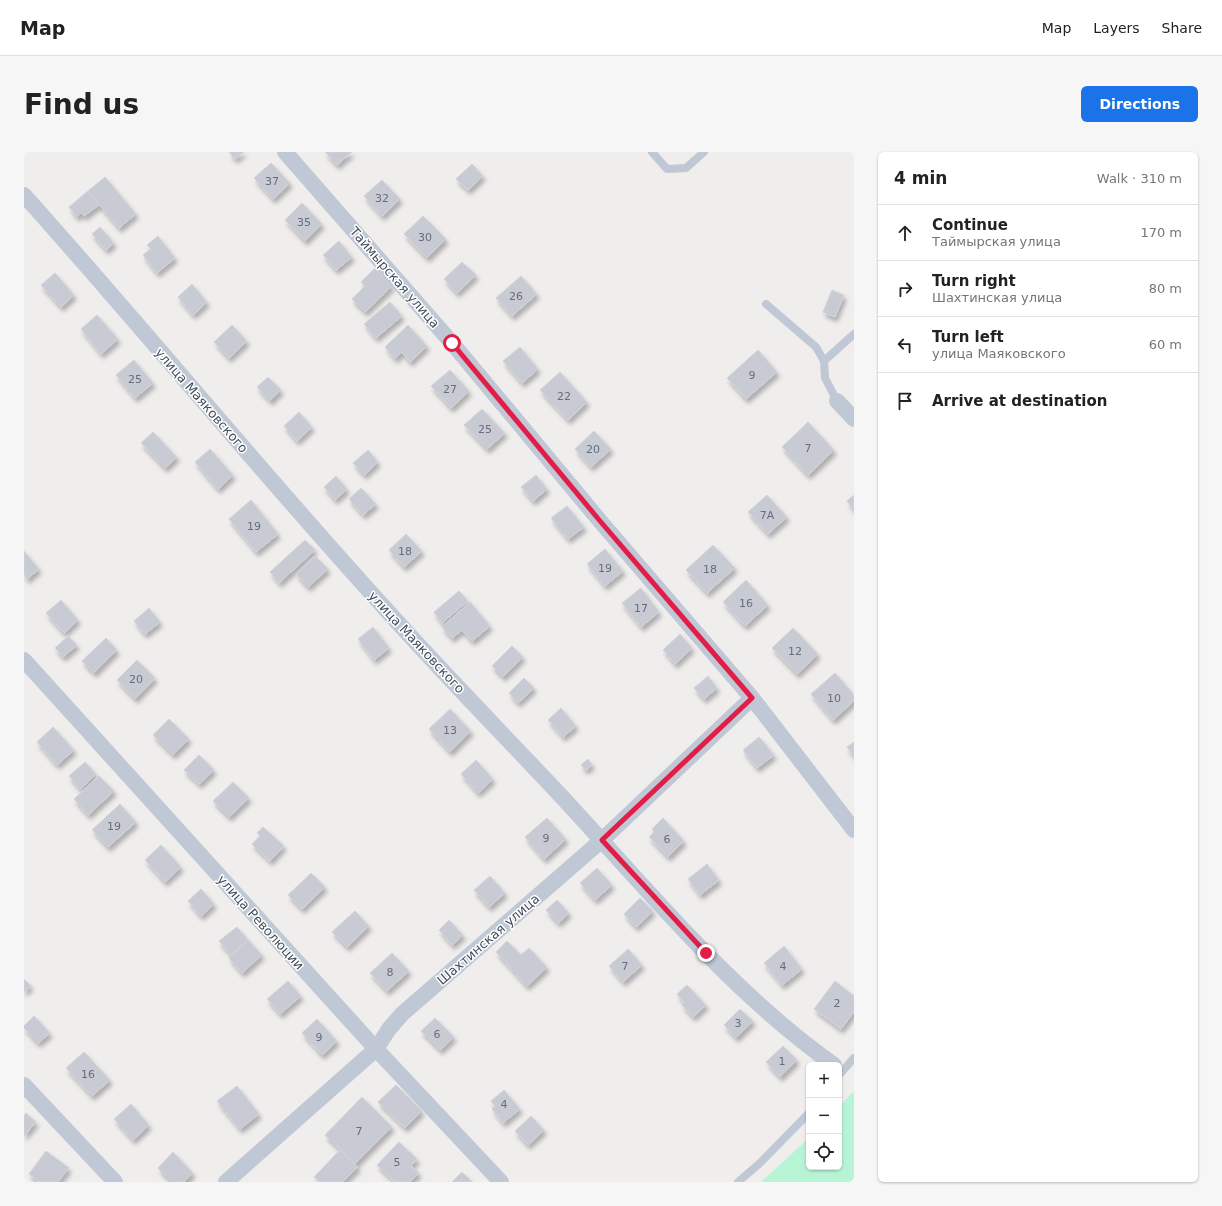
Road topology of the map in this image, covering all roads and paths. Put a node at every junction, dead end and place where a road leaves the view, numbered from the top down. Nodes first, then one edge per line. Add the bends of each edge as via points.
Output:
1 (285, 152) edge
2 (652, 152) edge
3 (704, 152) edge
4 (24, 195) edge
5 (766, 304) dead end
6 (854, 334) edge
7 (824, 362) junction
8 (837, 401) joint
9 (854, 419) edge
10 (24, 660) edge
11 (752, 698) junction
12 (854, 830) edge
13 (602, 840) junction
14 (376, 1049) junction
15 (854, 1058) edge
16 (829, 1062) edge
17 (842, 1068) edge
18 (24, 1085) edge
19 (806, 1116) edge
20 (115, 1182) edge
21 (226, 1182) edge
22 (502, 1182) edge
23 (738, 1182) edge

1 - 11 street, Таймырская улица via 452,343
2 - 3 lane via 667,169 686,168
4 - 13 street, улица Маяковского via 383,606
5 - 7 lane via 816,347
6 - 7 lane
7 - 8 lane via 824,378
8 - 9 street
10 - 14 street, улица Революции
11 - 12 street, Таймырская улица
11 - 13 street, Шахтинская улица
13 - 14 street, Шахтинская улица via 402,1014
13 - 16 street, улица Маяковского via 706,953 800,1040
14 - 21 street, Шахтинская улица
14 - 22 street, улица Революции
15 - 17 lane
18 - 20 street
19 - 23 lane

